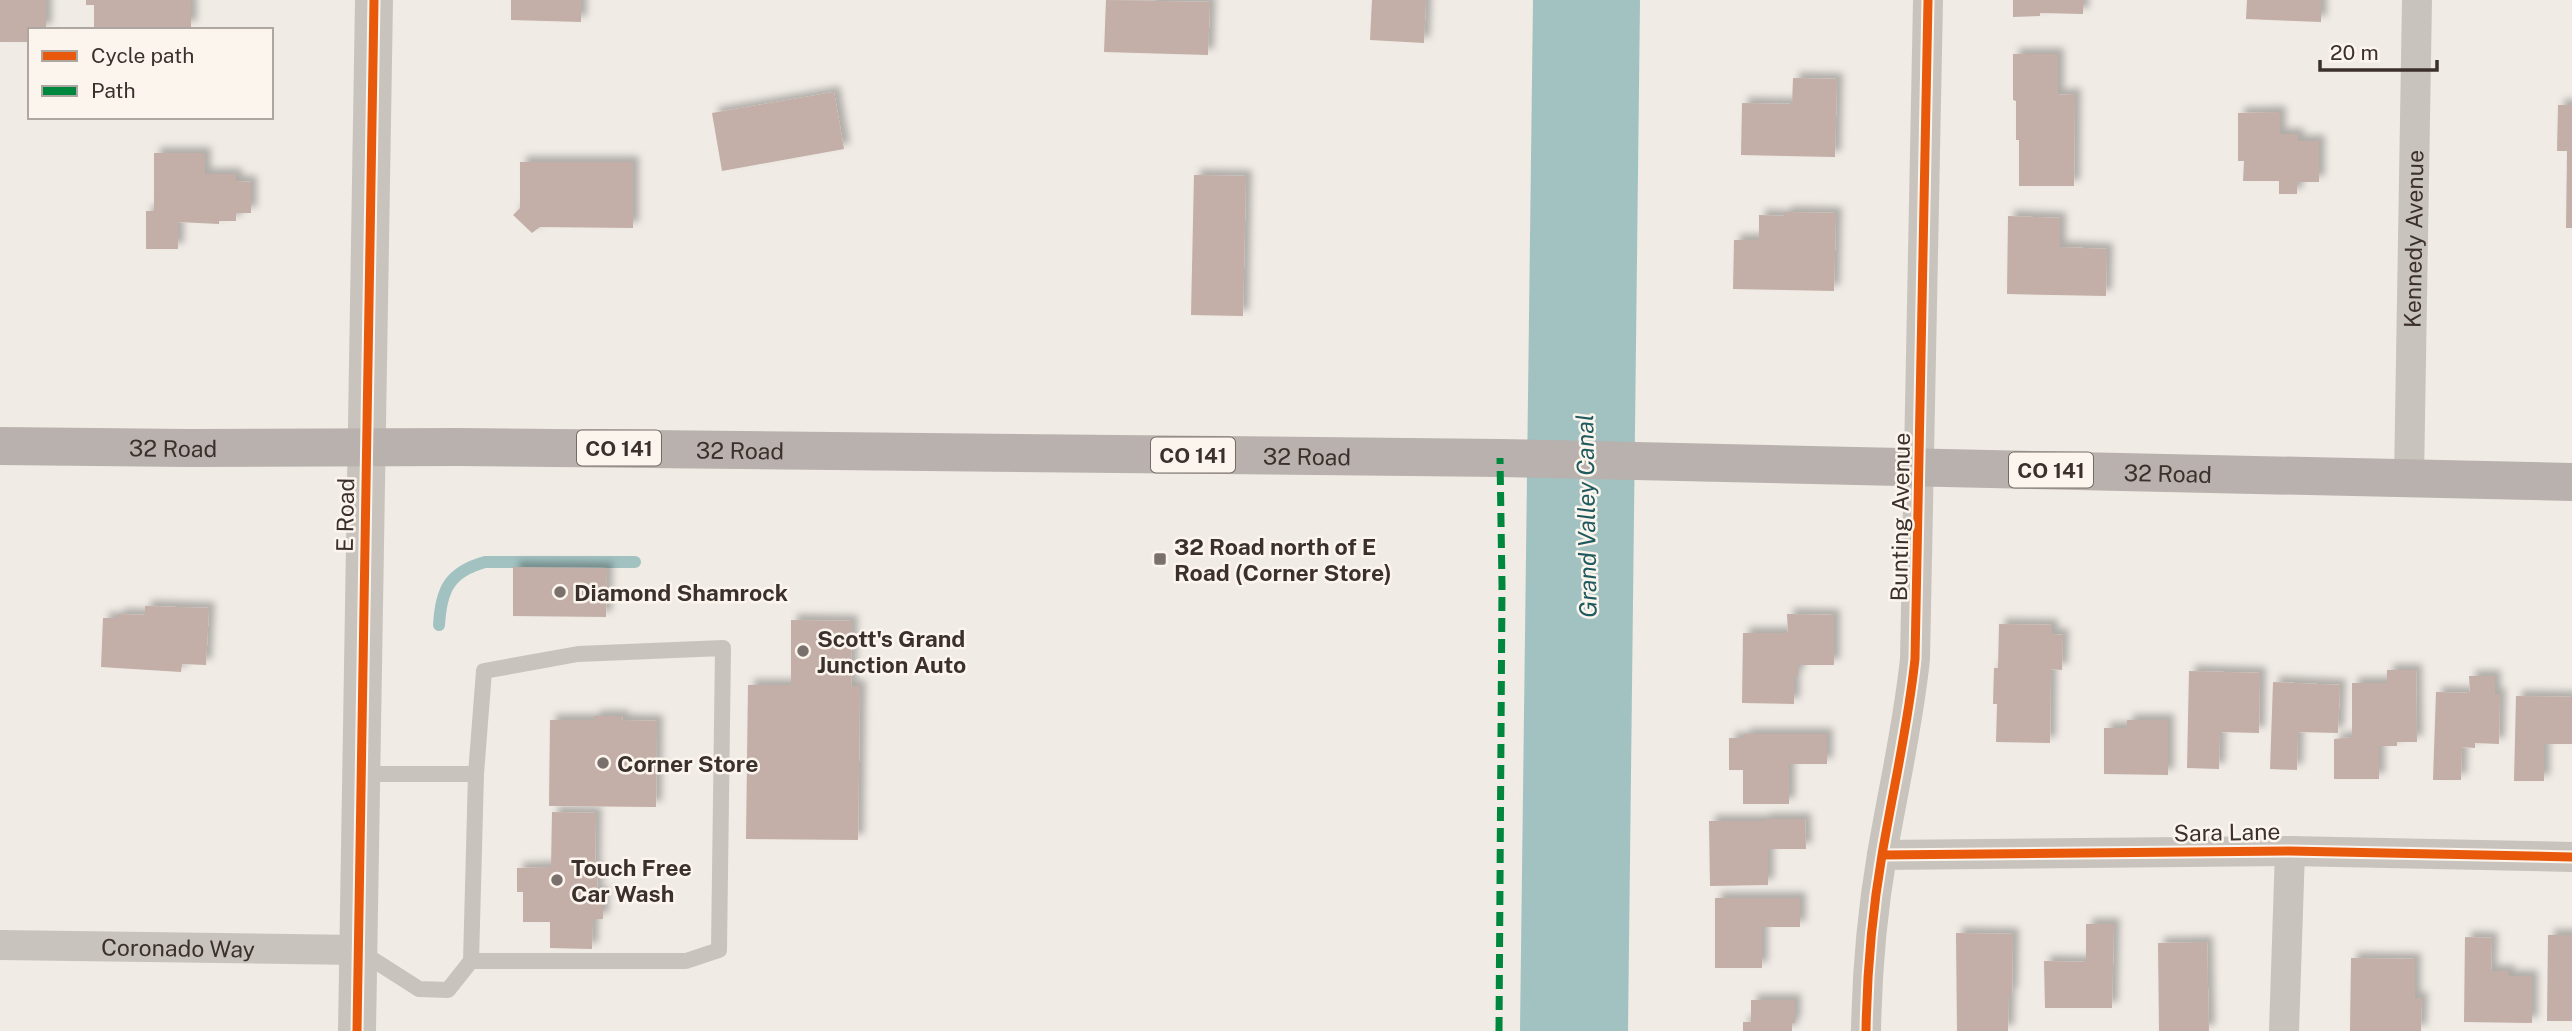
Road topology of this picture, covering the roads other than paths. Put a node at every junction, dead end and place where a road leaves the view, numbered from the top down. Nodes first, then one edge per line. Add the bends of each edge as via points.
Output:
1 (374, 0) edge
2 (1928, 0) edge
3 (2417, 0) edge
4 (0, 446) edge
5 (365, 448) junction
6 (1921, 467) junction
7 (2409, 479) junction
8 (2572, 482) edge
9 (361, 774) junction
10 (476, 774) junction
11 (2290, 851) junction
12 (1882, 855) junction
13 (2572, 857) edge
14 (0, 945) edge
15 (358, 950) junction
16 (471, 961) junction
17 (357, 1031) edge
18 (1866, 1031) edge
19 (2284, 1031) edge

1 - 5 street, E Road
2 - 6 street, Bunting Avenue
3 - 7 street, Kennedy Avenue
4 - 5 main road, 32 Road / CO 141
5 - 6 main road, 32 Road / CO 141 via 1514,458
5 - 9 street, E Road
6 - 7 main road, 32 Road / CO 141
6 - 12 street, Bunting Avenue via 1910,709
7 - 8 main road, 32 Road / CO 141
9 - 10 lane
9 - 15 street, E Road
10 - 16 lane
10 - 16 lane via 484,671 578,654 723,648 719,950 686,961
11 - 12 street, Sara Lane
11 - 13 street, Sara Lane
11 - 19 street
12 - 18 street, Bunting Avenue via 1868,965
14 - 15 street, Coronado Way
15 - 16 lane via 419,989 448,990
15 - 17 street, E Road

